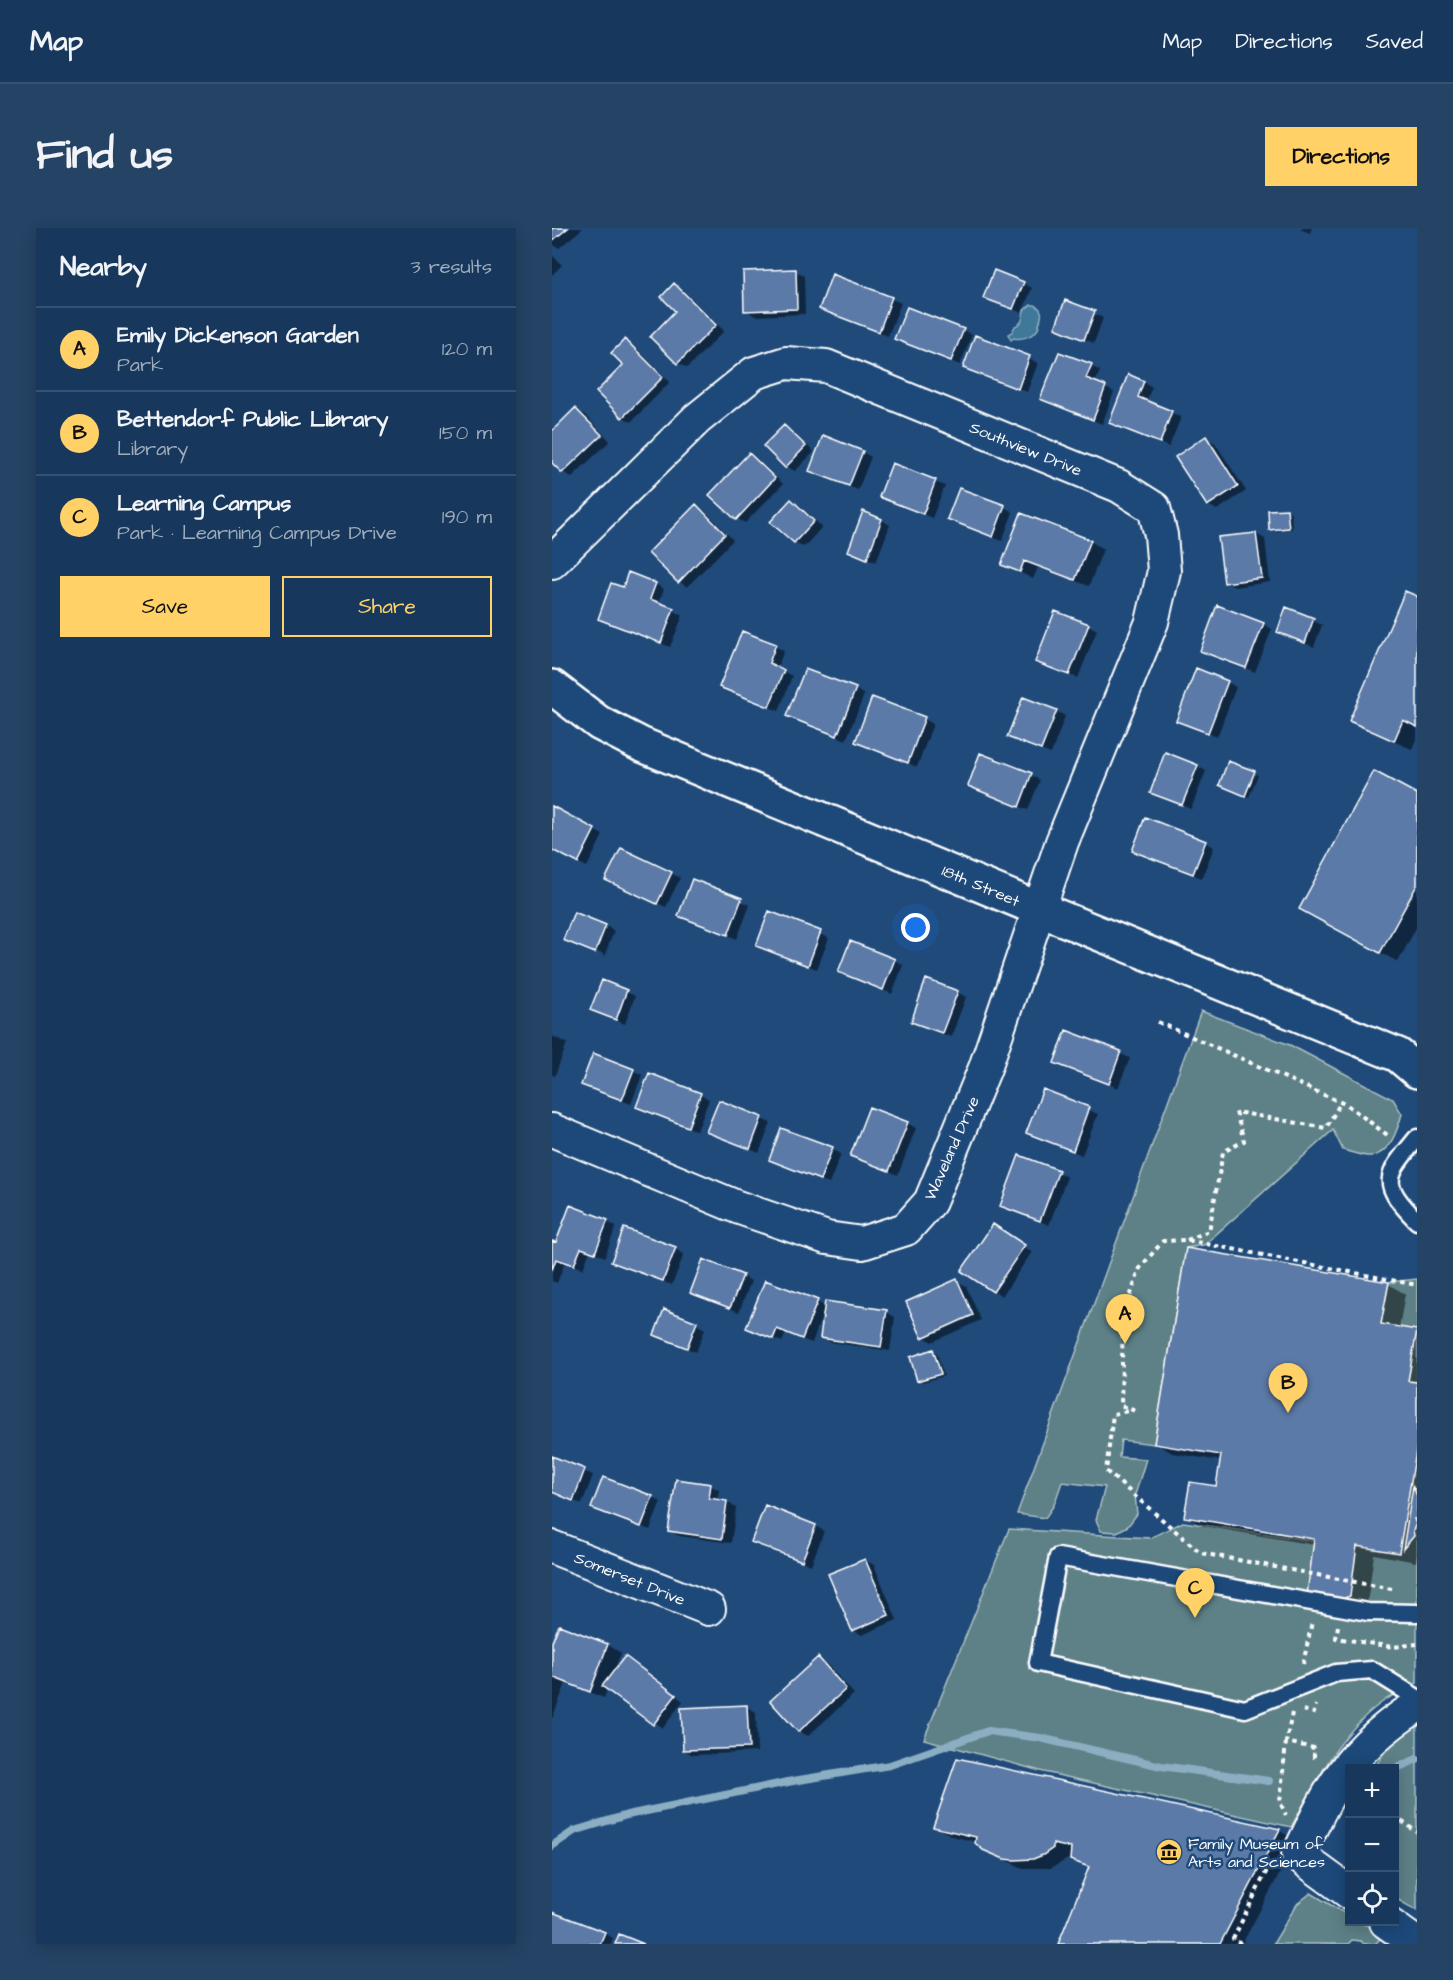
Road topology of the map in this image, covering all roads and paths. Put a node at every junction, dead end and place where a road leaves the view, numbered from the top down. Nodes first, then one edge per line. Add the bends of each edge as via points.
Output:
1 (552, 562) edge
2 (552, 687) edge
3 (1039, 909) junction
4 (1158, 1022) dead end
5 (1417, 1071) edge
6 (1341, 1102) junction
7 (552, 1130) edge
8 (1412, 1144) edge
9 (1417, 1221) edge
10 (1186, 1240) junction
11 (1417, 1285) edge
12 (552, 1547) edge
13 (1394, 1590) dead end
14 (709, 1609) dead end
15 (1417, 1613) edge
16 (1417, 1644) edge
17 (1393, 1647) dead end
18 (1417, 1698) edge
19 (1417, 1706) edge
20 (1398, 1818) edge
21 (1417, 1832) edge
22 (1345, 1889) edge
23 (1392, 1926) edge
24 (1417, 1944) edge

1 - 3 street, Southview Drive via 697,419 754,373 786,363 826,366 1119,486 1154,508 1164,571 1152,622 1062,842
2 - 3 street, 18th Street via 599,723 640,744
3 - 5 street, 18th Street via 1398,1055
3 - 7 street, Waveland Drive via 985,1068 930,1202 906,1229 862,1243 827,1238 737,1207
4 - 6 path
6 - 8 path
6 - 10 path via 1326,1128 1236,1113 1244,1141 1223,1152 1209,1231
8 - 9 lane via 1393,1167 1389,1184 1398,1202
10 - 11 path
10 - 13 path via 1163,1241 1140,1269 1123,1317 1121,1406 1133,1410 1113,1414 1106,1471 1201,1552
12 - 14 street, Somerset Drive
15 - 18 lane via 1368,1612 1058,1557 1038,1664 1245,1709 1336,1673 1372,1670
16 - 17 path
19 - 22 street via 1366,1744 1345,1770 1298,1855
20 - 21 path
23 - 24 street

